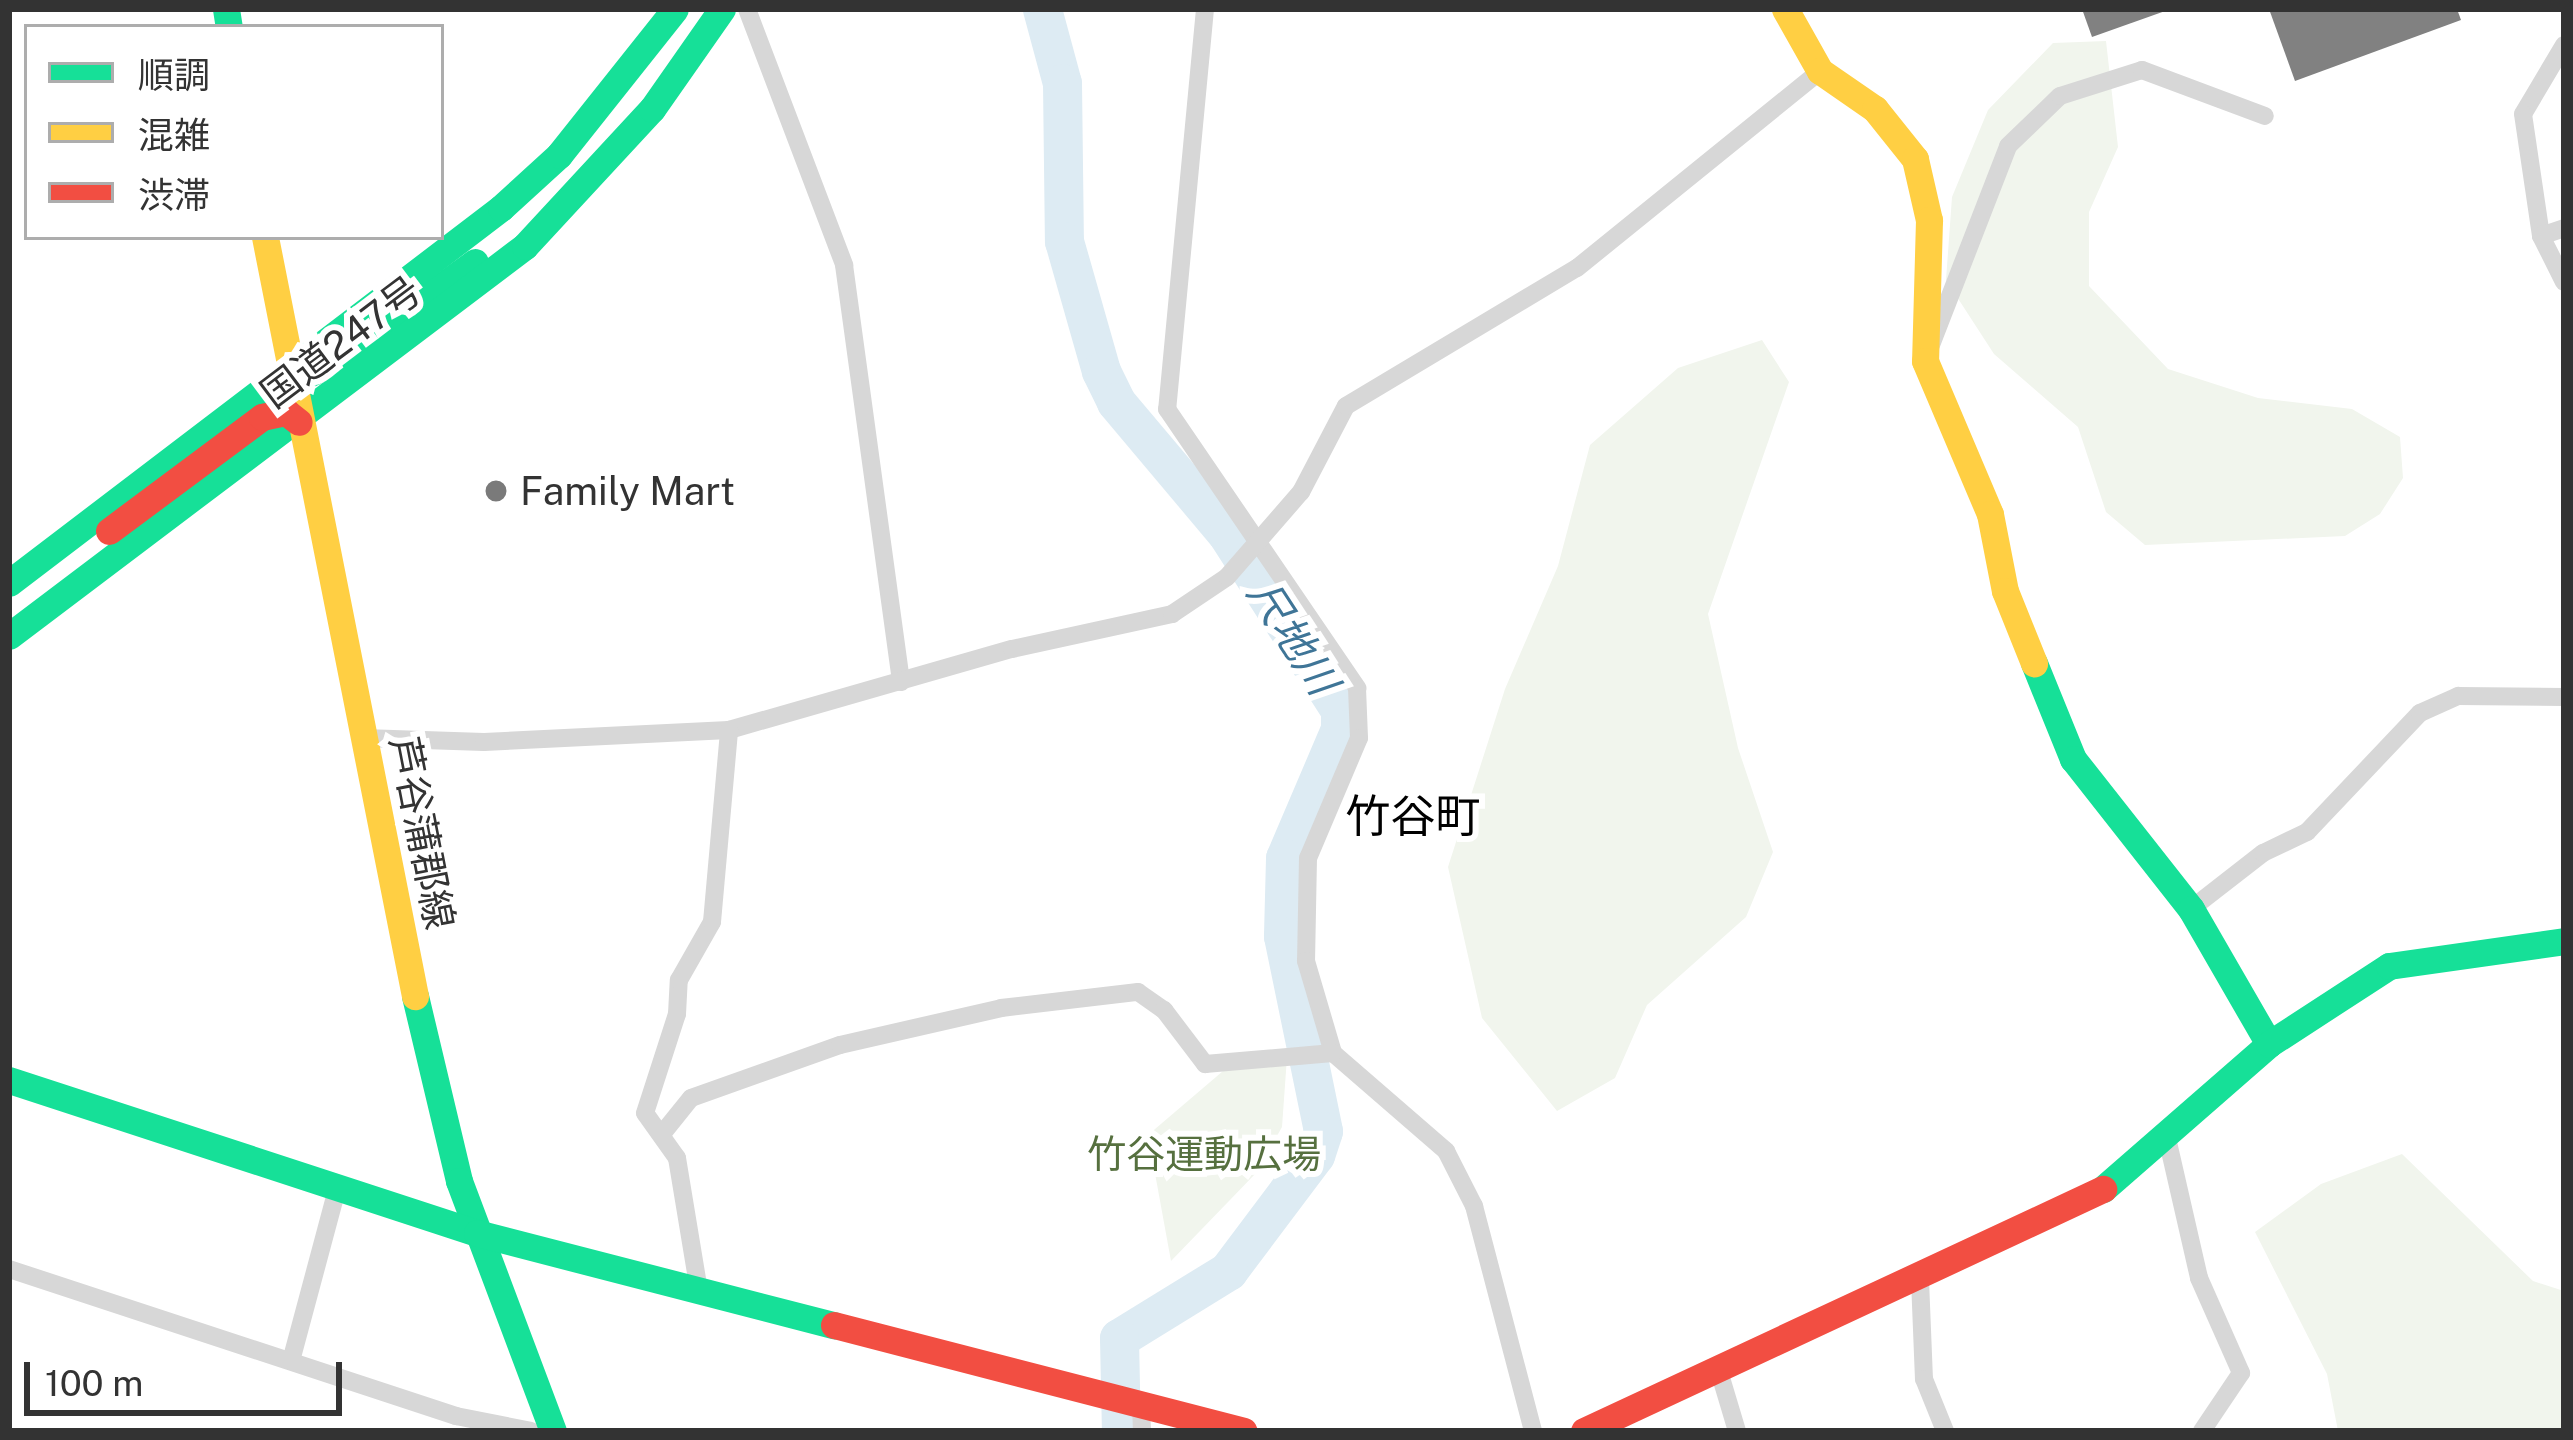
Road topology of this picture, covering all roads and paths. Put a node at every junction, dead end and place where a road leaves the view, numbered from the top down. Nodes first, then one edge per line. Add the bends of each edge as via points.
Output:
1 (675, 9) edge
2 (722, 9) edge
3 (748, 9) edge
4 (1205, 9) edge
5 (1785, 9) edge
6 (2564, 45) edge
7 (1820, 71) junction
8 (2265, 116) dead end
9 (556, 213) junction
10 (2564, 228) edge
11 (2541, 236) junction
12 (266, 240) edge
13 (2564, 282) edge
14 (1925, 361) junction
15 (287, 365) junction
16 (299, 422) junction
17 (1256, 542) junction
18 (16, 578) edge
19 (9, 636) edge
20 (901, 682) junction
21 (2564, 697) edge
22 (729, 730) junction
23 (363, 738) junction
24 (2192, 909) junction
25 (2564, 940) edge
26 (2269, 1044) junction
27 (1329, 1053) junction
28 (9, 1080) edge
29 (662, 1134) junction
30 (2167, 1138) junction
31 (338, 1186) junction
32 (477, 1233) junction
33 (9, 1268) edge
34 (1920, 1280) junction
35 (699, 1291) junction
36 (291, 1361) junction
37 (1719, 1371) junction
38 (1138, 1413) edge
39 (457, 1423) edge
40 (531, 1431) edge
41 (553, 1431) edge
42 (1244, 1431) edge
43 (1533, 1431) edge
44 (1584, 1431) edge
45 (1737, 1431) edge
46 (1945, 1431) edge
47 (2202, 1431) edge

1 - 15 main road, 国道247号 via 559,154 516,195
2 - 9 main road, 国道247号 via 652,109
3 - 20 street via 844,265
4 - 17 street via 1166,409
5 - 7 main road
6 - 11 street via 2522,114
7 - 14 main road via 1874,109 1915,159 1929,220
7 - 17 street via 1577,268 1346,406 1301,492
8 - 14 street via 2142,70 2060,96 2008,146
9 - 15 main road via 341,358 304,376
9 - 16 main road, 国道247号 via 473,291
10 - 11 street
11 - 13 street
12 - 15 main road, 芦谷蒲郡線
14 - 24 main road via 1990,514 2005,591 2073,759
15 - 16 main road, 芦谷蒲郡線
15 - 18 main road, 国道247号
16 - 18 main road via 286,412 262,417 107,532
16 - 19 main road, 国道247号
16 - 23 main road, 芦谷蒲郡線
17 - 20 street via 1203,599 1172,614
17 - 27 street via 1358,688 1362,715 1308,858 1306,961
20 - 22 street
21 - 24 street via 2458,696 2420,713 2307,832 2263,853
22 - 23 street via 484,742
22 - 29 street via 712,922 679,980 677,1014 645,1113
23 - 32 main road, 芦谷蒲郡線 via 431,1075
24 - 26 main road
25 - 26 main road via 2389,966
26 - 30 main road
27 - 29 street via 1205,1064 1164,1010 1138,992 1001,1008 840,1045 691,1097
27 - 43 street via 1446,1151 1474,1206
28 - 31 main road
29 - 35 street via 692,1214
30 - 34 main road via 2101,1191
30 - 47 street via 2198,1278 2241,1373
31 - 32 main road
31 - 36 street
32 - 35 main road
32 - 41 main road, 芦谷蒲郡線
33 - 36 street
34 - 37 main road
34 - 46 street via 1924,1378
35 - 38 main road via 1098,1393
36 - 39 street
37 - 44 main road
37 - 45 street
38 - 42 main road
39 - 40 street

